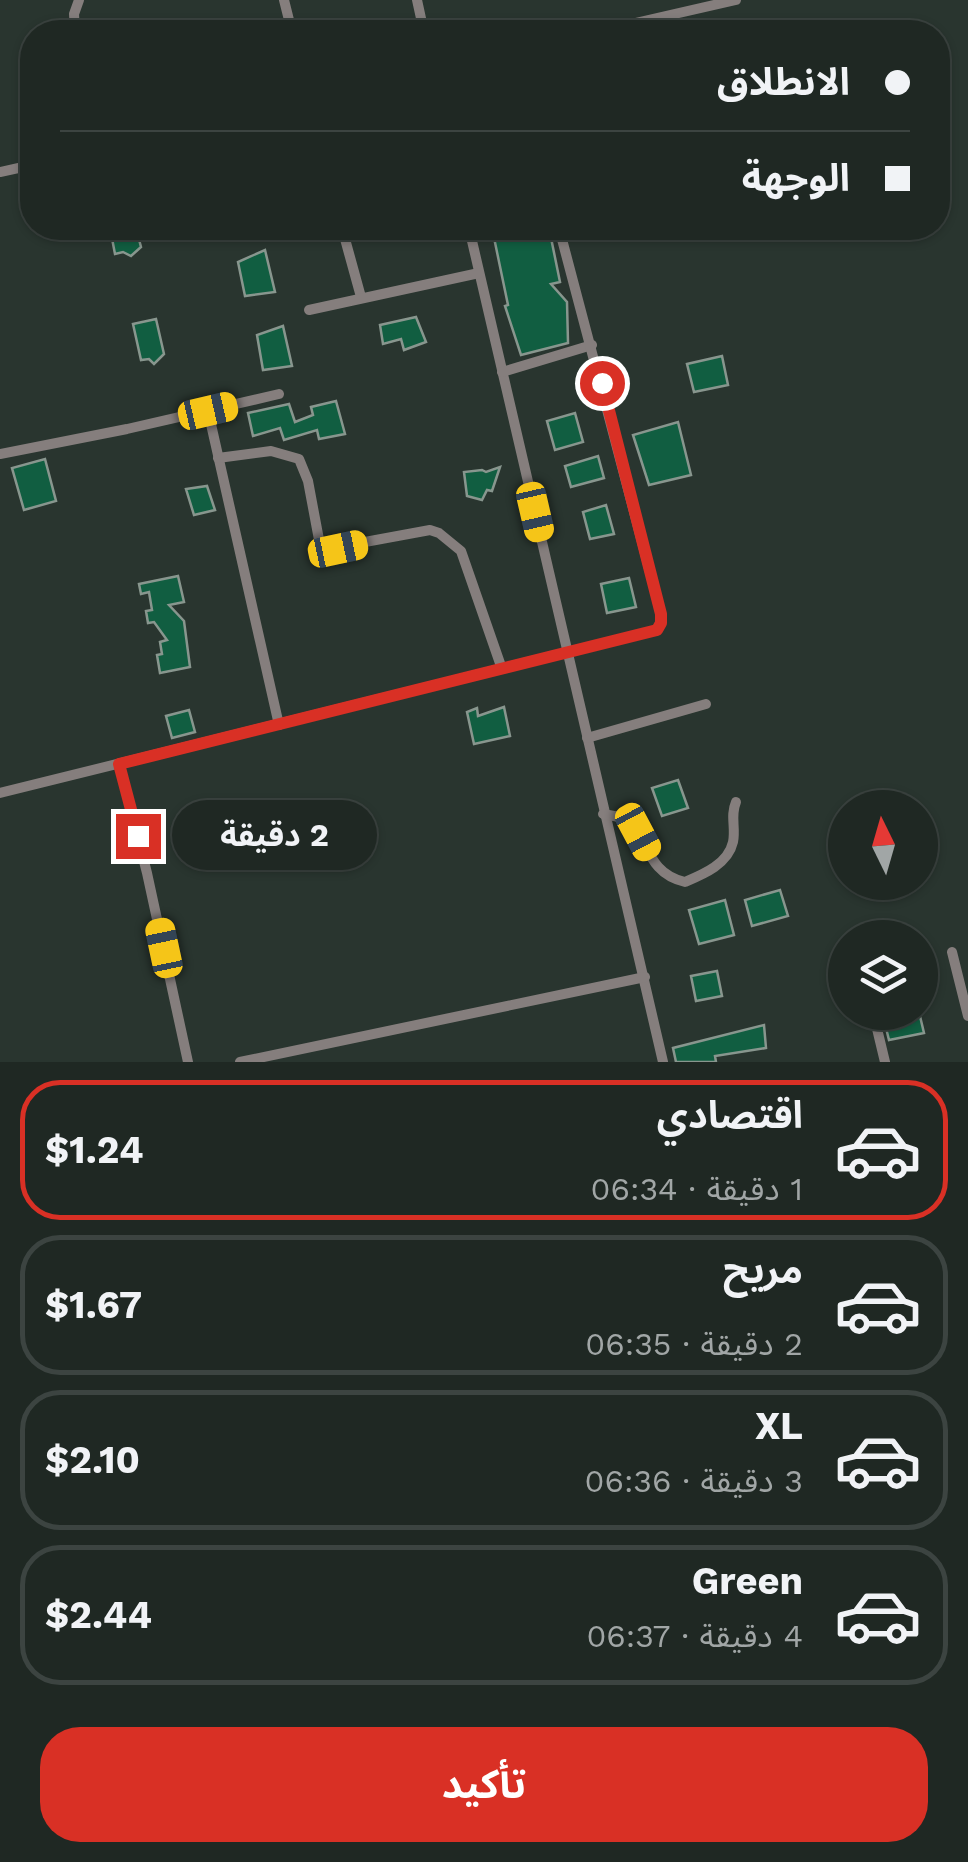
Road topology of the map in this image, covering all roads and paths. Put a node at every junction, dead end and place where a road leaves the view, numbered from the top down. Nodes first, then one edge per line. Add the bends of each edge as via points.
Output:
1 (736, 0) edge
2 (648, 20) edge
3 (345, 240) edge
4 (472, 240) edge
5 (561, 240) edge
6 (479, 273) junction
7 (361, 297) junction
8 (309, 310) dead end
9 (592, 345) junction
10 (502, 372) junction
11 (280, 394) dead end
12 (208, 411) junction
13 (0, 454) edge
14 (218, 458) junction
15 (568, 652) junction
16 (502, 669) junction
17 (706, 704) dead end
18 (279, 726) junction
19 (586, 738) junction
20 (119, 764) junction
21 (0, 792) edge
22 (736, 802) dead end
23 (603, 814) junction
24 (952, 952) dead end
25 (645, 977) junction
26 (968, 1016) edge
27 (877, 1030) edge
28 (188, 1062) edge
29 (240, 1062) edge
30 (663, 1062) edge
31 (885, 1062) edge

1 - 2 street
3 - 7 street
4 - 6 street
5 - 9 street
6 - 7 street
6 - 10 street
7 - 8 street
9 - 10 street
9 - 15 street via 661,623 657,630
10 - 15 street
11 - 12 street
12 - 13 street
12 - 14 street
14 - 16 street via 270,451 298,459 320,546 327,550 430,530 451,542 461,552
14 - 18 street
15 - 16 street
15 - 19 street
16 - 18 street
17 - 19 street
18 - 20 street
19 - 23 street
20 - 21 street
20 - 28 street
22 - 23 street via 733,843 722,862 685,882 660,871 630,820
23 - 25 street
24 - 26 street
25 - 29 street
25 - 30 street
27 - 31 street

